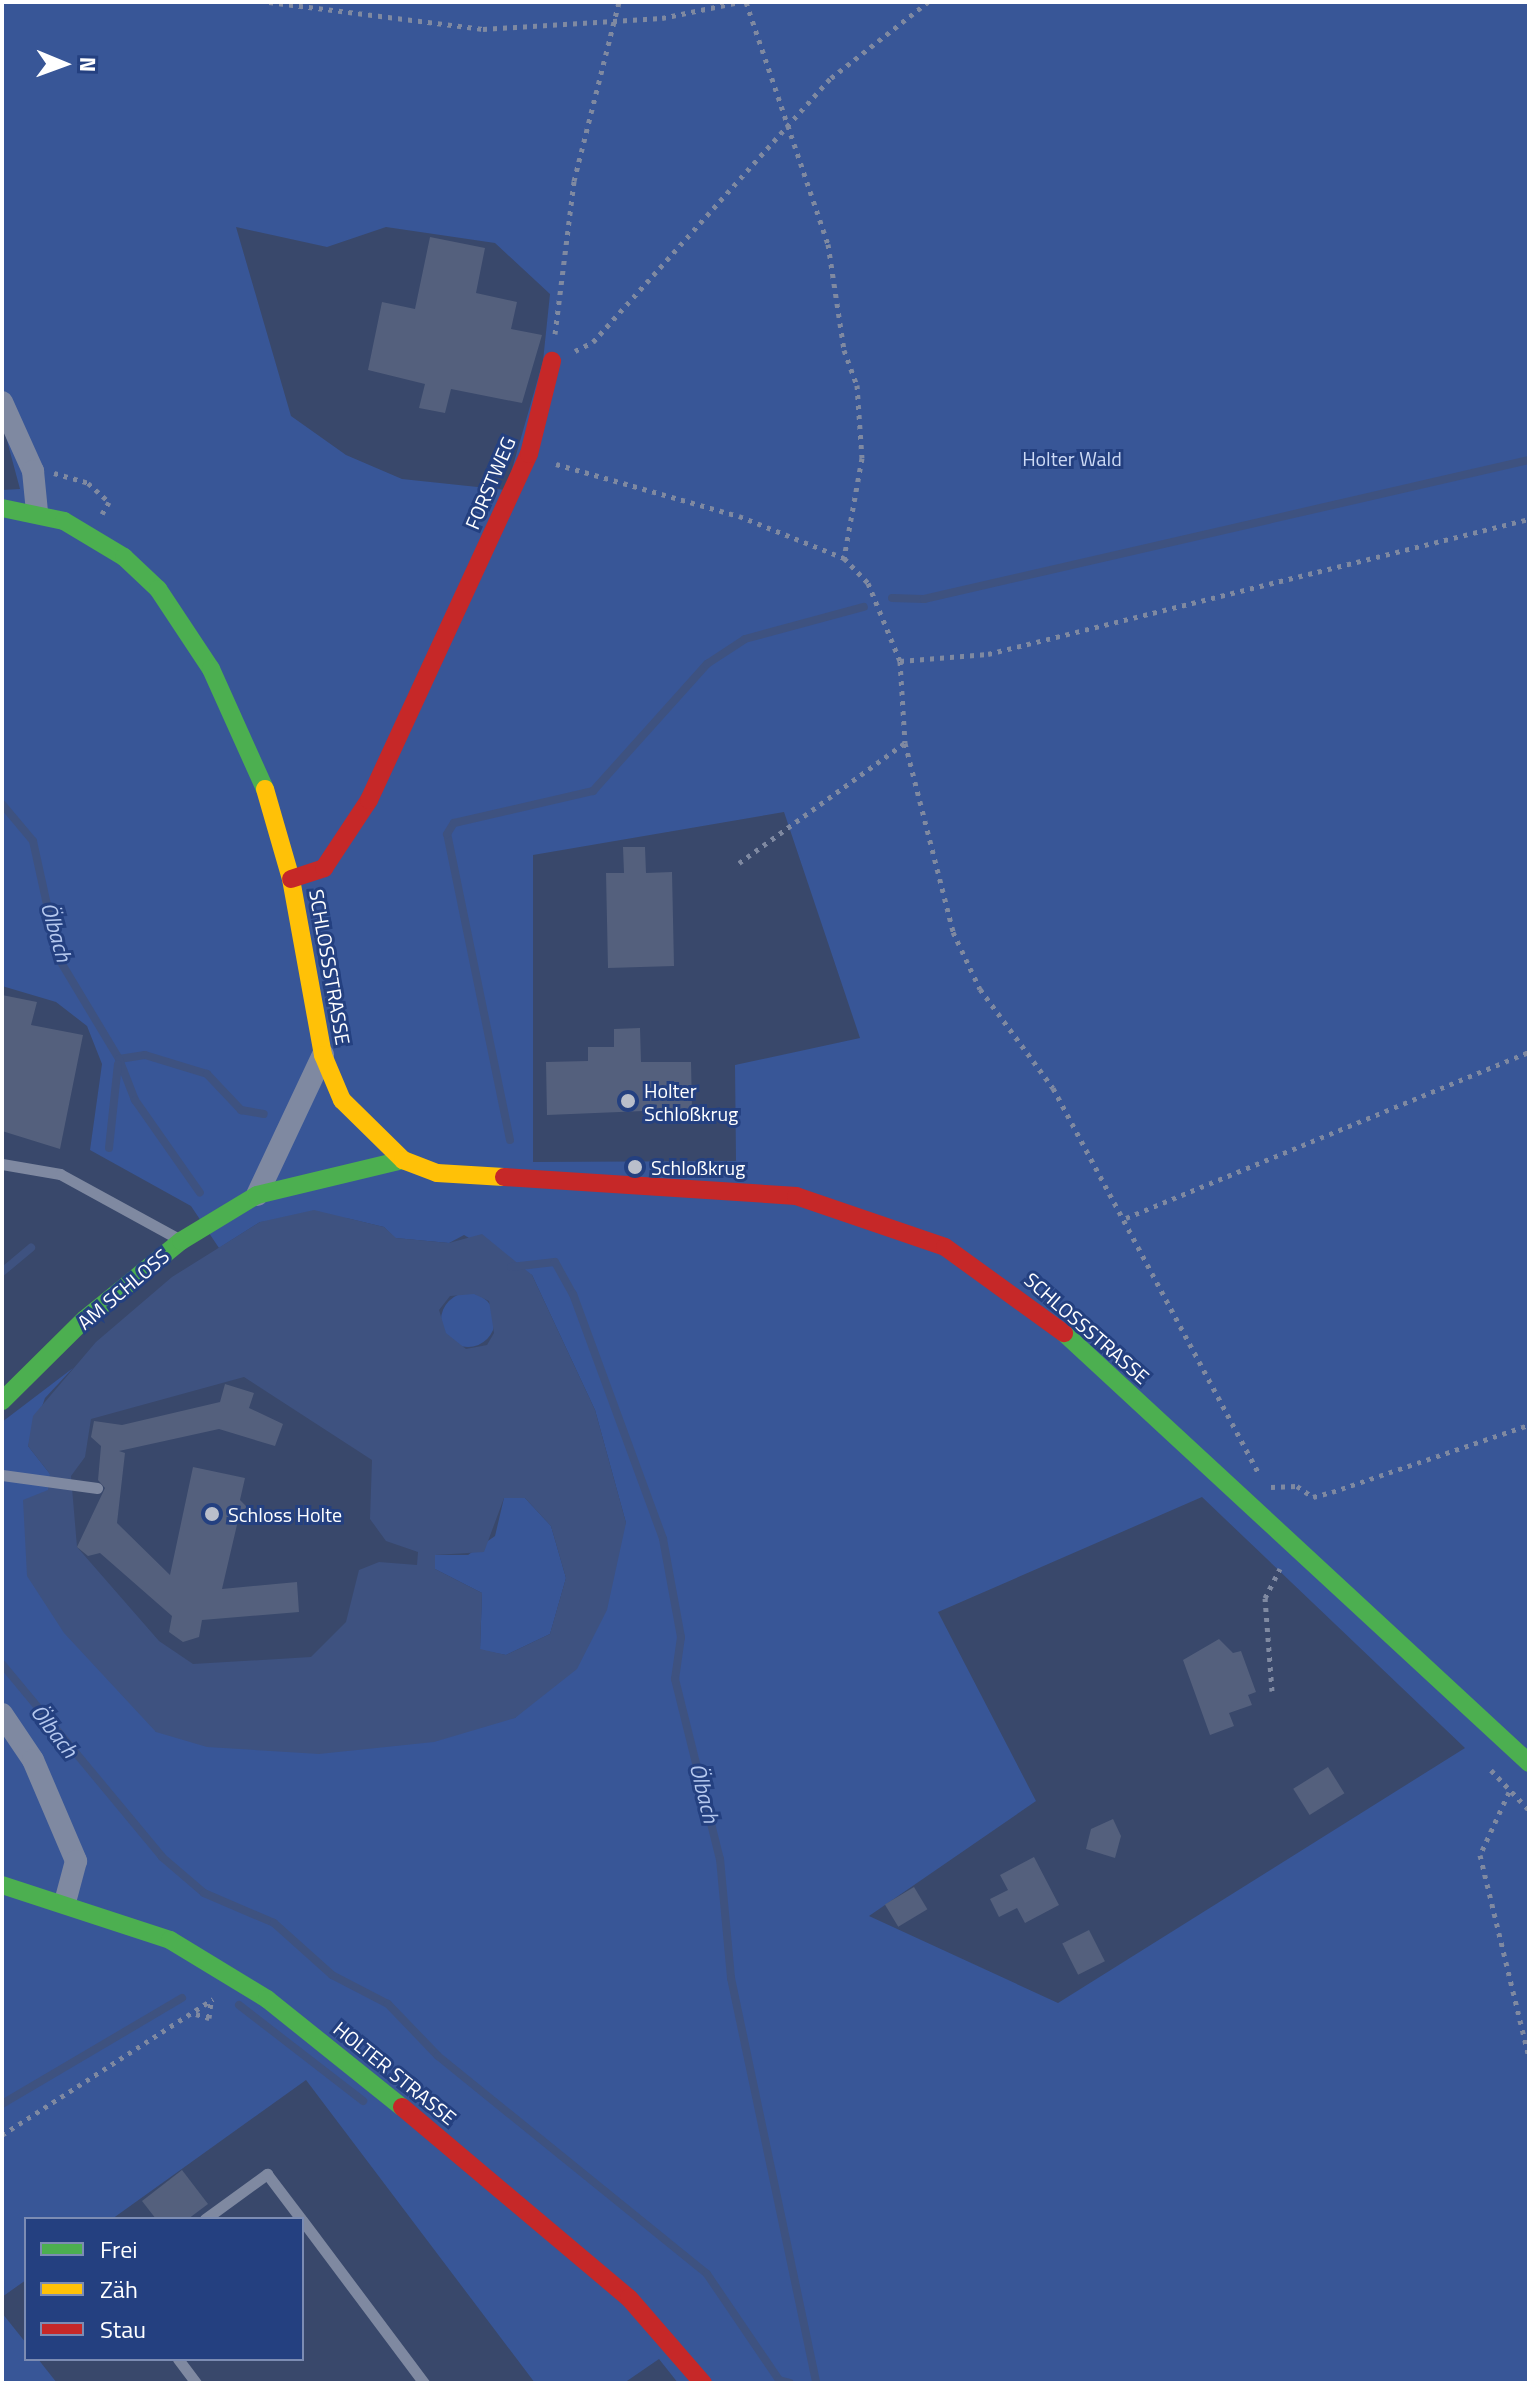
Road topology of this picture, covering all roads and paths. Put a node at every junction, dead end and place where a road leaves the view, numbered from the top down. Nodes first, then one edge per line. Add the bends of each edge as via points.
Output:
1 (269, 2) edge
2 (619, 2) edge
3 (739, 2) edge
4 (746, 2) edge
5 (928, 2) edge
6 (616, 19) junction
7 (790, 122) junction
8 (552, 361) junction
9 (2, 402) edge
10 (529, 454) junction
11 (2, 508) edge
12 (37, 512) junction
13 (1529, 519) edge
14 (844, 558) junction
15 (900, 661) junction
16 (905, 743) junction
17 (739, 863) dead end
18 (291, 879) junction
19 (1529, 1052) edge
20 (323, 1055) junction
21 (403, 1160) junction
22 (2, 1164) edge
23 (257, 1195) junction
24 (1126, 1218) junction
25 (181, 1241) junction
26 (2, 1401) edge
27 (1529, 1425) edge
28 (2, 1475) edge
29 (97, 1488) dead end
30 (1271, 1554) dead end
31 (1295, 1575) dead end
32 (1272, 1579) dead end
33 (1272, 1691) dead end
34 (2, 1714) edge
35 (1526, 1760) edge
36 (2, 1885) edge
37 (65, 1902) junction
38 (234, 1976) junction
39 (211, 2001) junction
40 (195, 2014) junction
41 (1529, 2058) edge
42 (2, 2135) edge
43 (208, 2217) edge
44 (300, 2217) edge
45 (304, 2223) edge
46 (180, 2361) edge
47 (196, 2383) edge
48 (424, 2383) edge
49 (703, 2383) edge

1 - 6 path via 483,29
2 - 6 path
3 - 6 path
4 - 7 path
5 - 7 path via 831,78
6 - 8 path via 574,181
7 - 8 path via 593,342
7 - 14 path via 828,244 863,423
8 - 10 main road, FORSTWEG
9 - 12 street via 33,471
10 - 14 path via 624,489 739,516
10 - 18 main road, FORSTWEG via 369,800 324,868
11 - 12 main road, SCHLOSSSTRASSE
12 - 18 main road, SCHLOSSSTRASSE via 124,557 183,622 260,773
13 - 15 path via 988,654
14 - 15 path via 868,583
15 - 16 path
16 - 17 path
16 - 24 path via 953,932 980,989 1053,1088
18 - 20 main road, SCHLOSSSTRASSE
19 - 24 path
20 - 21 main road, SCHLOSSSTRASSE via 342,1100
20 - 23 street
21 - 23 main road, AM SCHLOSS
21 - 35 main road, SCHLOSSSTRASSE via 437,1173 506,1181 707,1185 796,1196 945,1247 1050,1320
22 - 25 lane via 60,1174
23 - 25 main road, AM SCHLOSS
24 - 27 path via 1258,1459 1262,1487 1297,1486 1313,1497
25 - 26 main road, AM SCHLOSS via 85,1319
28 - 29 lane
30 - 31 path
32 - 33 path via 1264,1630
34 - 37 street via 33,1760 76,1861
35 - 41 path via 1480,1855
36 - 37 main road, HOLTER STRASSE
37 - 38 main road, HOLTER STRASSE via 170,1940
38 - 39 path
38 - 49 main road, HOLTER STRASSE via 537,2216 629,2298
39 - 40 path
39 - 40 path via 209,2018
40 - 42 path
43 - 44 lane via 267,2174
45 - 48 lane
46 - 47 lane

